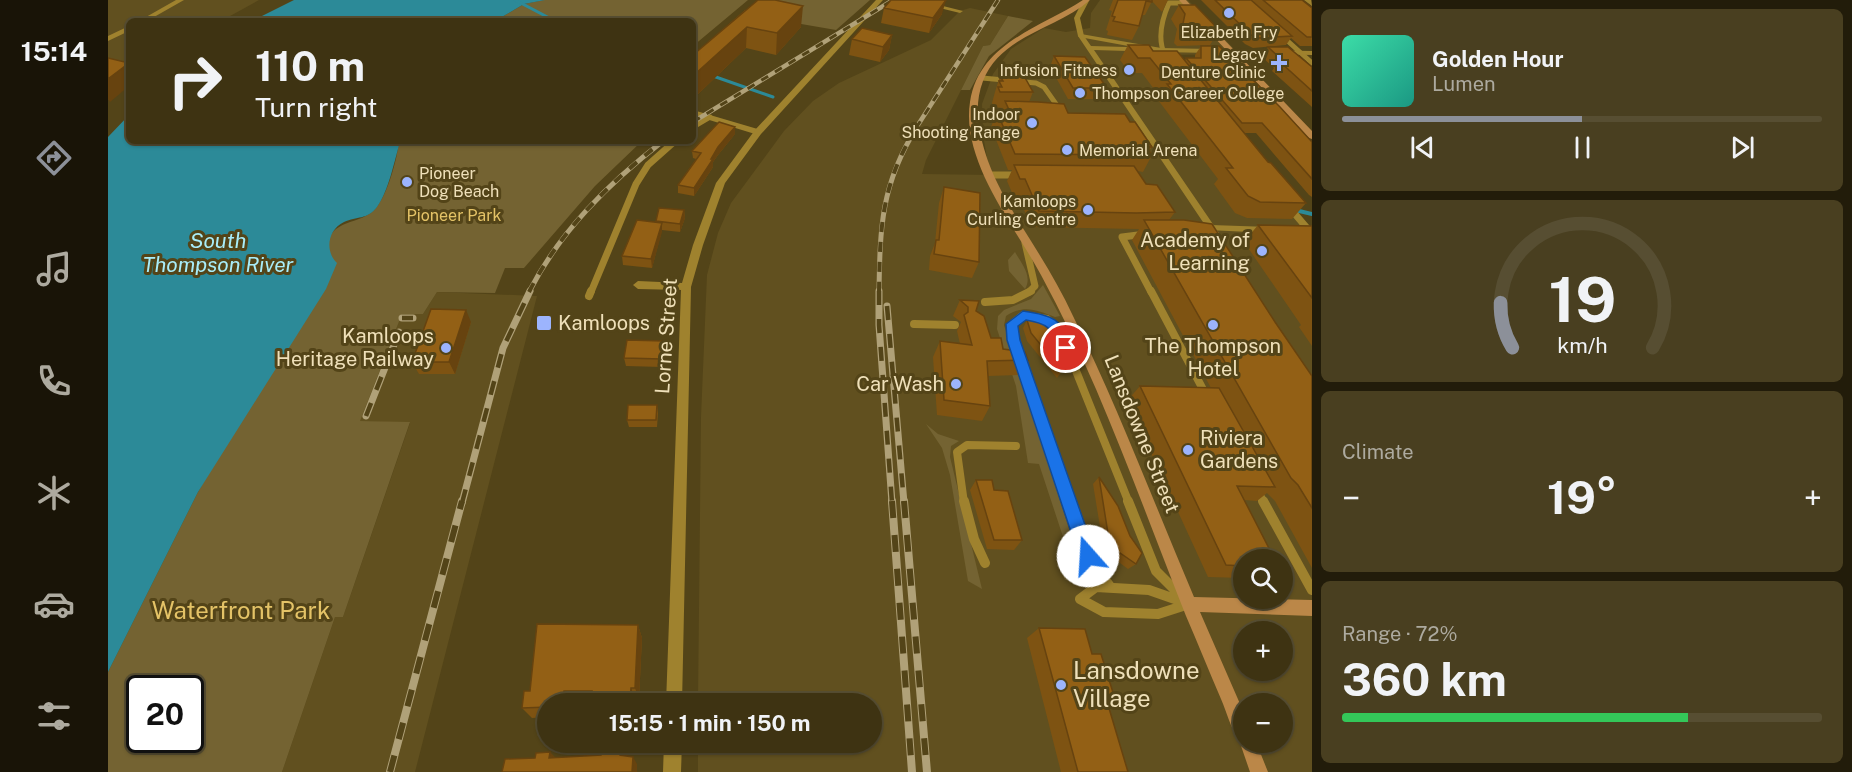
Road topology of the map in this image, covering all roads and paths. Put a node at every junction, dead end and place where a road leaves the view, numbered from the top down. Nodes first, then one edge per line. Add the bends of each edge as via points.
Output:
1 (182, 0) edge
2 (880, 0) edge
3 (910, 0) edge
4 (1307, 0) edge
5 (1087, 1) edge
6 (1184, 2) edge
7 (1312, 4) edge
8 (960, 11) dead end
9 (148, 18) edge
10 (126, 30) edge
11 (1278, 32) edge
12 (1081, 36) junction
13 (108, 39) edge
14 (1089, 48) junction
15 (1161, 50) junction
16 (1231, 52) junction
17 (1301, 53) junction
18 (1312, 53) edge
19 (1172, 63) edge
20 (1312, 63) edge
21 (982, 78) junction
22 (1056, 104) edge
23 (974, 112) junction
24 (1014, 112) edge
25 (696, 113) edge
26 (710, 117) junction
27 (696, 125) edge
28 (758, 132) junction
29 (1312, 136) edge
30 (672, 144) edge
31 (990, 175) junction
32 (1025, 175) edge
33 (1287, 204) edge
34 (1208, 229) junction
35 (1287, 230) edge
36 (1298, 231) edge
37 (1311, 232) edge
38 (1152, 234) edge
39 (1024, 236) junction
40 (1220, 241) edge
41 (638, 285) dead end
42 (686, 287) junction
43 (589, 296) dead end
44 (1152, 296) junction
45 (1163, 296) dead end
46 (985, 302) dead end
47 (914, 324) dead end
48 (955, 325) dead end
49 (1211, 405) edge
50 (1016, 446) dead end
51 (1249, 476) edge
52 (985, 563) dead end
53 (1111, 588) junction
54 (1312, 590) edge
55 (1189, 604) junction
56 (1312, 608) edge
57 (674, 693) edge
58 (1233, 708) edge
59 (673, 753) edge
60 (1251, 753) edge
61 (672, 772) edge
62 (1259, 772) edge

1 - 9 street
2 - 28 street, Lorne Street
3 - 8 street
4 - 7 street
5 - 12 street via 1077,18
5 - 21 main road, Lansdowne Street via 1023,34 1000,52
6 - 15 lane via 1169,3
6 - 16 main road
10 - 13 street
11 - 17 lane
12 - 14 street
12 - 15 street
14 - 15 street
14 - 34 street
15 - 16 street
15 - 19 lane
16 - 17 street
16 - 29 main road
17 - 18 street
17 - 20 lane
21 - 22 lane via 1036,83 1044,87
21 - 23 main road, Lansdowne Street
23 - 24 lane
23 - 31 main road, Lansdowne Street via 981,153
25 - 26 street
26 - 27 lane
26 - 28 street
28 - 42 street, Lorne Street via 722,183
30 - 43 lane via 646,167 629,196
31 - 32 lane
31 - 39 main road, Lansdowne Street
33 - 37 lane
34 - 35 street
34 - 40 street
36 - 37 street
38 - 44 lane via 1122,237
39 - 46 lane via 1035,286 1008,302
39 - 55 main road, Lansdowne Street via 1083,345
41 - 42 street
42 - 57 street, Lorne Street
44 - 45 lane
44 - 49 lane
47 - 48 lane
50 - 52 lane via 967,445 957,452 978,551
51 - 54 lane
53 - 55 lane via 1149,590
53 - 55 lane via 1096,587 1080,599 1104,612 1158,614
53 - 55 lane via 1088,556 1013,340 1012,324 1023,315 1047,319 1060,331 1156,571
55 - 56 main road
55 - 58 main road, Lansdowne Street
59 - 61 street
60 - 62 main road

